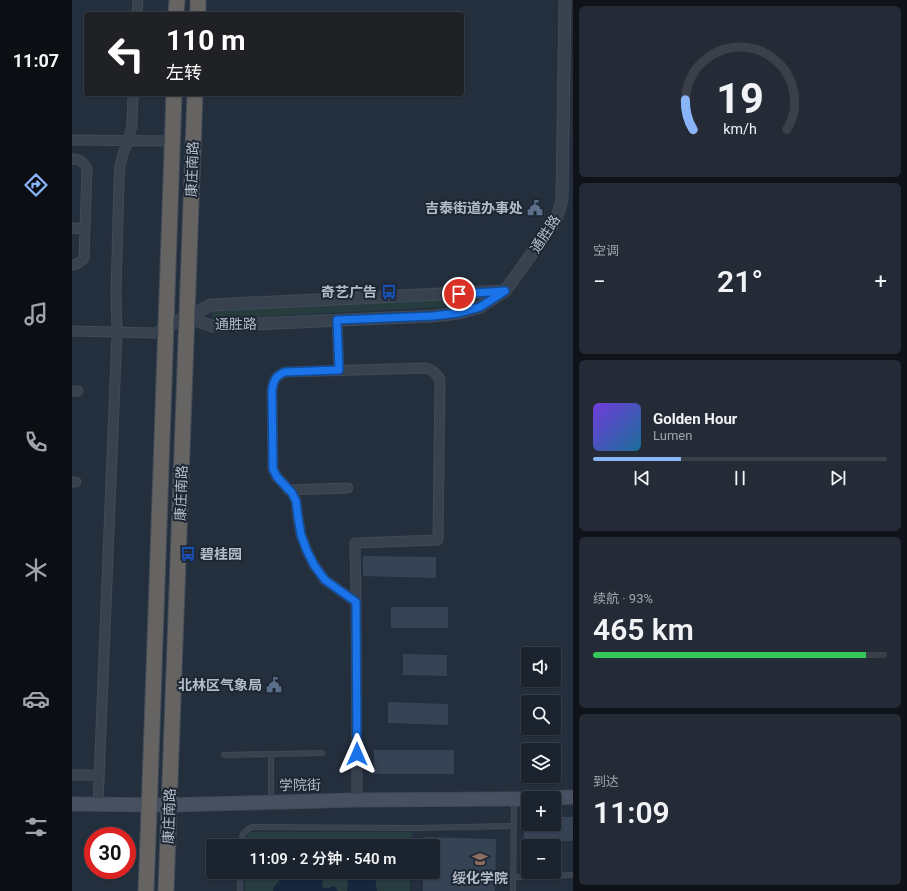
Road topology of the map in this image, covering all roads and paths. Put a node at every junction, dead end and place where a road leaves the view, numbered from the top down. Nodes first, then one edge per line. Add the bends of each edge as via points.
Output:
1 (138, 0) edge
2 (177, 0) edge
3 (198, 0) edge
4 (565, 0) edge
5 (137, 12) edge
6 (176, 12) edge
7 (198, 12) edge
8 (133, 96) edge
9 (174, 96) edge
10 (195, 96) edge
11 (72, 140) edge
12 (128, 141) junction
13 (172, 142) junction
14 (72, 159) edge
15 (72, 228) edge
16 (85, 229) junction
17 (72, 265) edge
18 (505, 291) junction
19 (187, 317) junction
20 (337, 320) junction
21 (166, 327) junction
22 (72, 331) edge
23 (117, 332) junction
24 (339, 370) junction
25 (348, 488) dead end
26 (288, 490) junction
27 (356, 602) junction
28 (322, 753) dead end
29 (271, 754) junction
30 (224, 755) dead end
31 (72, 775) edge
32 (99, 775) junction
33 (573, 797) edge
34 (561, 798) edge
35 (514, 799) junction
36 (521, 799) edge
37 (357, 800) junction
38 (271, 802) junction
39 (72, 804) edge
40 (98, 804) junction
41 (150, 805) junction
42 (169, 805) junction
43 (513, 826) junction
44 (242, 839) edge
45 (573, 875) edge
46 (513, 877) junction
47 (240, 879) edge
48 (146, 891) edge
49 (166, 891) edge
50 (240, 891) edge
51 (513, 891) edge

1 - 5 street
2 - 6 highway
3 - 7 highway
4 - 18 street, 通胜路 via 560,210 556,220
8 - 12 street via 132,125
9 - 13 highway, 康庄南路
10 - 19 highway, 康庄南路
11 - 12 street
12 - 13 street
12 - 23 street via 120,166 119,181
13 - 21 highway, 康庄南路
14 - 16 street via 78,159 88,168
15 - 16 street
16 - 17 street via 84,258 80,263
18 - 19 street, 通胜路 via 211,305
18 - 20 street, 通胜路 via 480,307 458,313
19 - 20 street, 通胜路 via 212,326
19 - 21 street
19 - 42 highway, 康庄南路
20 - 24 street
21 - 23 street via 155,333
21 - 41 highway, 康庄南路
22 - 23 street
23 - 32 street
24 - 26 street via 285,372 278,375 273,382 273,469
24 - 27 street via 426,368 433,370 440,380 438,540 355,543
25 - 26 street
26 - 27 street via 296,501 301,535 314,565 325,580
27 - 37 street
28 - 29 lane
29 - 30 lane
29 - 38 lane
31 - 32 street
32 - 40 street
33 - 34 main road
35 - 36 main road, 学院街
35 - 37 main road, 学院街
35 - 43 lane
37 - 38 main road, 学院街
38 - 42 main road, 学院街
39 - 40 main road, 学院街
40 - 41 main road, 学院街
41 - 42 main road, 学院街
41 - 48 highway, 康庄南路
42 - 49 highway, 康庄南路
43 - 44 lane via 252,827 244,832
43 - 46 lane
45 - 46 lane
46 - 51 lane
47 - 50 lane

